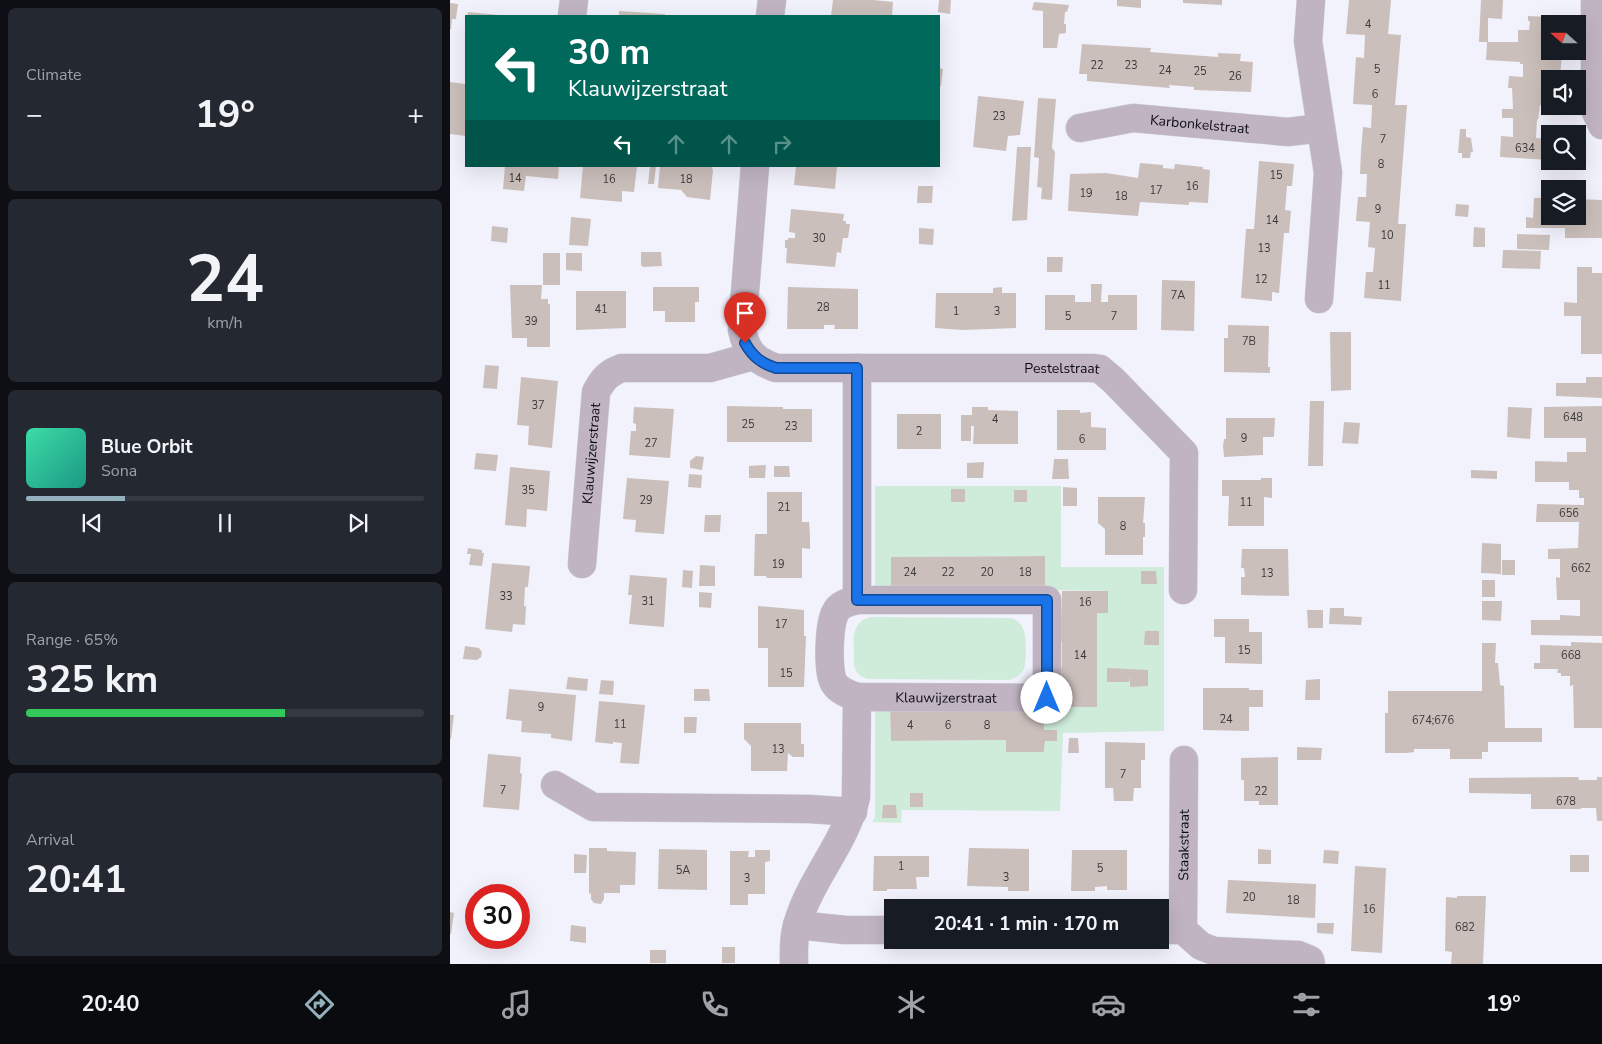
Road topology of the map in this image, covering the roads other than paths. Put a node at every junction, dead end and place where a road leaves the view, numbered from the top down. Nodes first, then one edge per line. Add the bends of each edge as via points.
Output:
1 (574, 0) edge
2 (772, 0) edge
3 (1311, 0) edge
4 (1595, 0) edge
5 (572, 15) edge
6 (770, 15) edge
7 (1602, 125) edge
8 (1080, 128) dead end
9 (1321, 128) junction
10 (755, 167) edge
11 (1319, 299) dead end
12 (753, 356) junction
13 (857, 368) junction
14 (582, 564) dead end
15 (1183, 590) dead end
16 (857, 600) junction
17 (857, 698) junction
18 (1184, 760) dead end
19 (555, 785) dead end
20 (853, 812) junction
21 (797, 925) junction
22 (884, 930) edge
23 (1172, 930) edge
24 (794, 964) edge
25 (1311, 964) edge

1 - 5 street
2 - 6 street
3 - 9 street via 1308,41
4 - 7 street via 1595,110
8 - 9 street, Karbonkelstraat via 1133,118 1288,132
9 - 11 street via 1328,173
10 - 12 street via 742,330
12 - 13 street via 776,368
12 - 14 street, Klauwijzerstraat via 710,368 622,368 603,379 596,392
13 - 15 street, Pestelstraat via 1100,369 1184,453
13 - 16 street
16 - 17 street, Klauwijzerstraat via 844,602 835,612 830,672 841,690
16 - 17 street, Klauwijzerstraat via 1047,600 1047,698
17 - 20 street
18 - 23 street, Staakstraat
19 - 20 street via 593,808
20 - 21 street
21 - 22 street
21 - 24 street
23 - 25 street, Staakstraat via 1214,951 1298,955 1310,960

